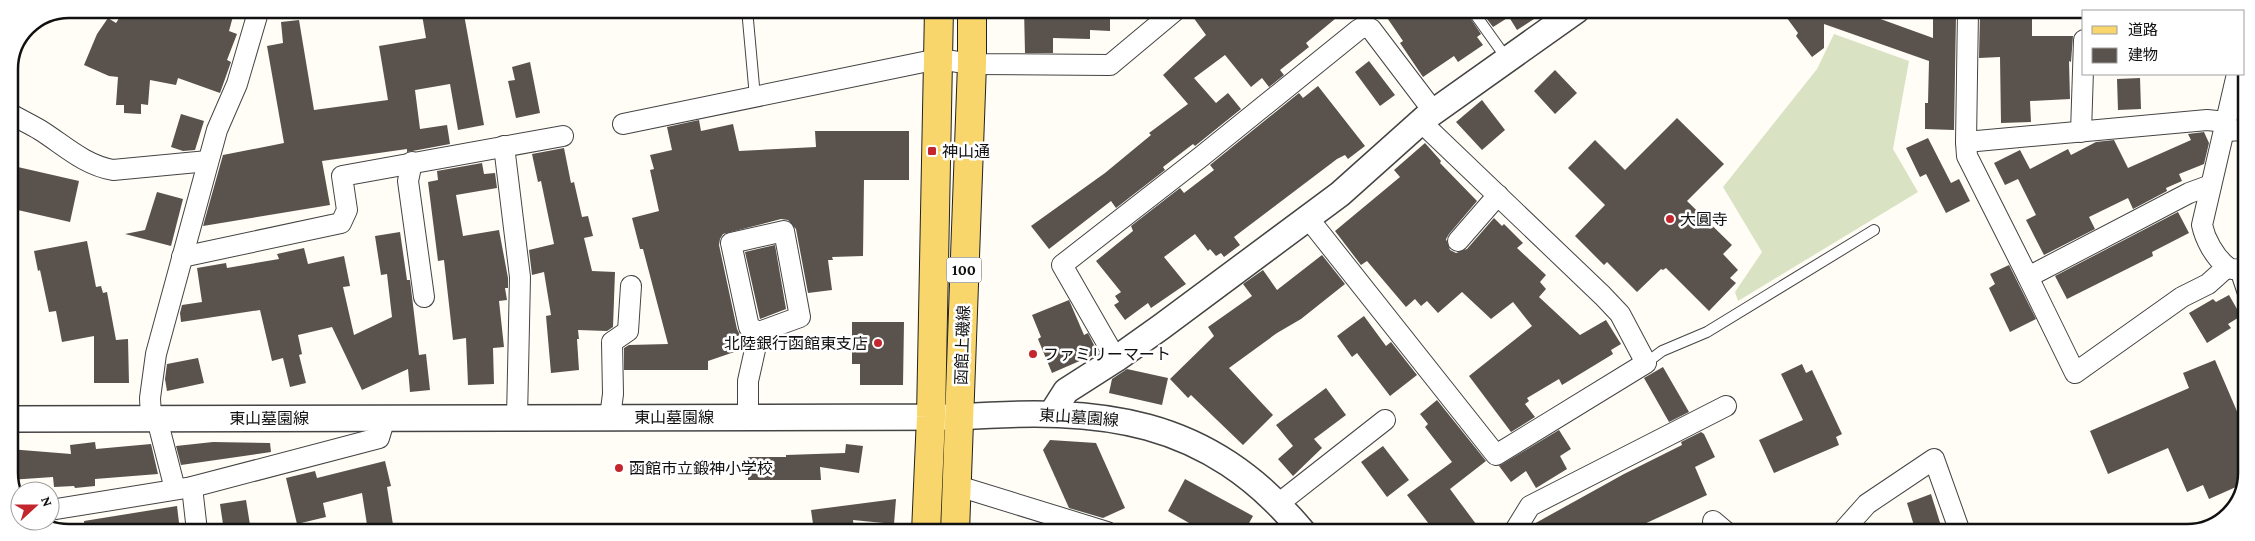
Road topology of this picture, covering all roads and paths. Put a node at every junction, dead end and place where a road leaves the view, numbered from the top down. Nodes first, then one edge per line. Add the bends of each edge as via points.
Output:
1 (260, 18) edge
2 (748, 18) edge
3 (939, 18) edge
4 (972, 18) edge
5 (1166, 18) edge
6 (1478, 18) edge
7 (1566, 18) edge
8 (1968, 18) edge
9 (1507, 59) junction
10 (938, 60) junction
11 (972, 64) junction
12 (2083, 75) edge
13 (2237, 75) edge
14 (755, 97) junction
15 (1428, 117) junction
16 (18, 118) edge
17 (624, 124) dead end
18 (2225, 127) junction
19 (2237, 129) edge
20 (2081, 132) junction
21 (563, 136) dead end
22 (1966, 142) junction
23 (504, 146) junction
24 (208, 161) junction
25 (412, 162) junction
26 (2211, 186) junction
27 (1498, 195) junction
28 (1308, 218) junction
29 (1874, 230) dead end
30 (1458, 241) dead end
31 (182, 257) junction
32 (2236, 269) edge
33 (2028, 278) junction
34 (631, 286) dead end
35 (424, 297) dead end
36 (759, 332) junction
37 (1116, 359) junction
38 (1646, 363) junction
39 (1726, 406) dead end
40 (1052, 413) junction
41 (610, 417) junction
42 (748, 417) junction
43 (932, 417) junction
44 (959, 417) junction
45 (154, 418) junction
46 (385, 418) junction
47 (517, 418) junction
48 (18, 419) edge
49 (1385, 420) dead end
50 (958, 486) junction
51 (184, 488) junction
52 (1278, 504) junction
53 (60, 508) edge
54 (195, 524) edge
55 (926, 524) edge
56 (956, 524) edge
57 (1080, 524) edge
58 (1296, 524) edge
59 (1519, 524) edge
60 (1849, 524) edge
61 (1957, 524) edge

1 - 24 street
2 - 14 lane
3 - 10 main road, 函館上磯線 / 100
4 - 11 main road, 函館上磯線 / 100
5 - 11 street via 1110,64
6 - 9 lane
7 - 9 street
8 - 22 street
9 - 15 street
10 - 11 street
10 - 14 street
10 - 43 main road, 函館上磯線 / 100
11 - 44 main road, 函館上磯線 / 100
12 - 20 street
13 - 18 street
14 - 17 street
15 - 27 street
15 - 28 street
15 - 37 street via 1372,30 1365,26 1358,30 1062,266
16 - 24 street via 99,168 113,170
18 - 19 street
18 - 20 street via 2207,120
18 - 26 street
20 - 22 street
21 - 23 street
22 - 33 street via 1967,156
23 - 25 street
23 - 47 street via 520,277
24 - 31 street
25 - 31 street via 342,176 347,210 341,223
25 - 35 street via 408,181
26 - 32 street via 2202,225 2205,238
26 - 33 street via 2189,192
27 - 30 street
27 - 38 street via 1620,314
28 - 37 street
28 - 38 street via 1496,455
29 - 38 lane via 1707,332 1662,351
31 - 45 street via 156,354 150,398
32 - 33 street via 2182,297 2075,373
34 - 41 street via 628,331 612,342
36 - 36 street via 750,327 731,243 784,231 800,317
36 - 42 street via 748,381
37 - 40 street via 1066,391
39 - 59 street via 1530,506
40 - 44 street, 東山墓園線
40 - 52 street, 東山墓園線 via 1128,421 1181,438 1234,466
41 - 42 street, 東山墓園線
41 - 47 street, 東山墓園線
42 - 43 street, 東山墓園線
43 - 44 street, 東山墓園線
43 - 55 main road, 函館上磯線 / 100
44 - 50 main road, 函館上磯線 / 100
45 - 46 street, 東山墓園線
45 - 48 street, 東山墓園線
45 - 51 street
46 - 47 street, 東山墓園線
46 - 51 street via 379,438
49 - 52 street
50 - 56 main road, 函館上磯線 / 100
50 - 57 street
51 - 53 street
51 - 54 street
52 - 58 street, 東山墓園線
60 - 61 street via 1867,504 1934,459

